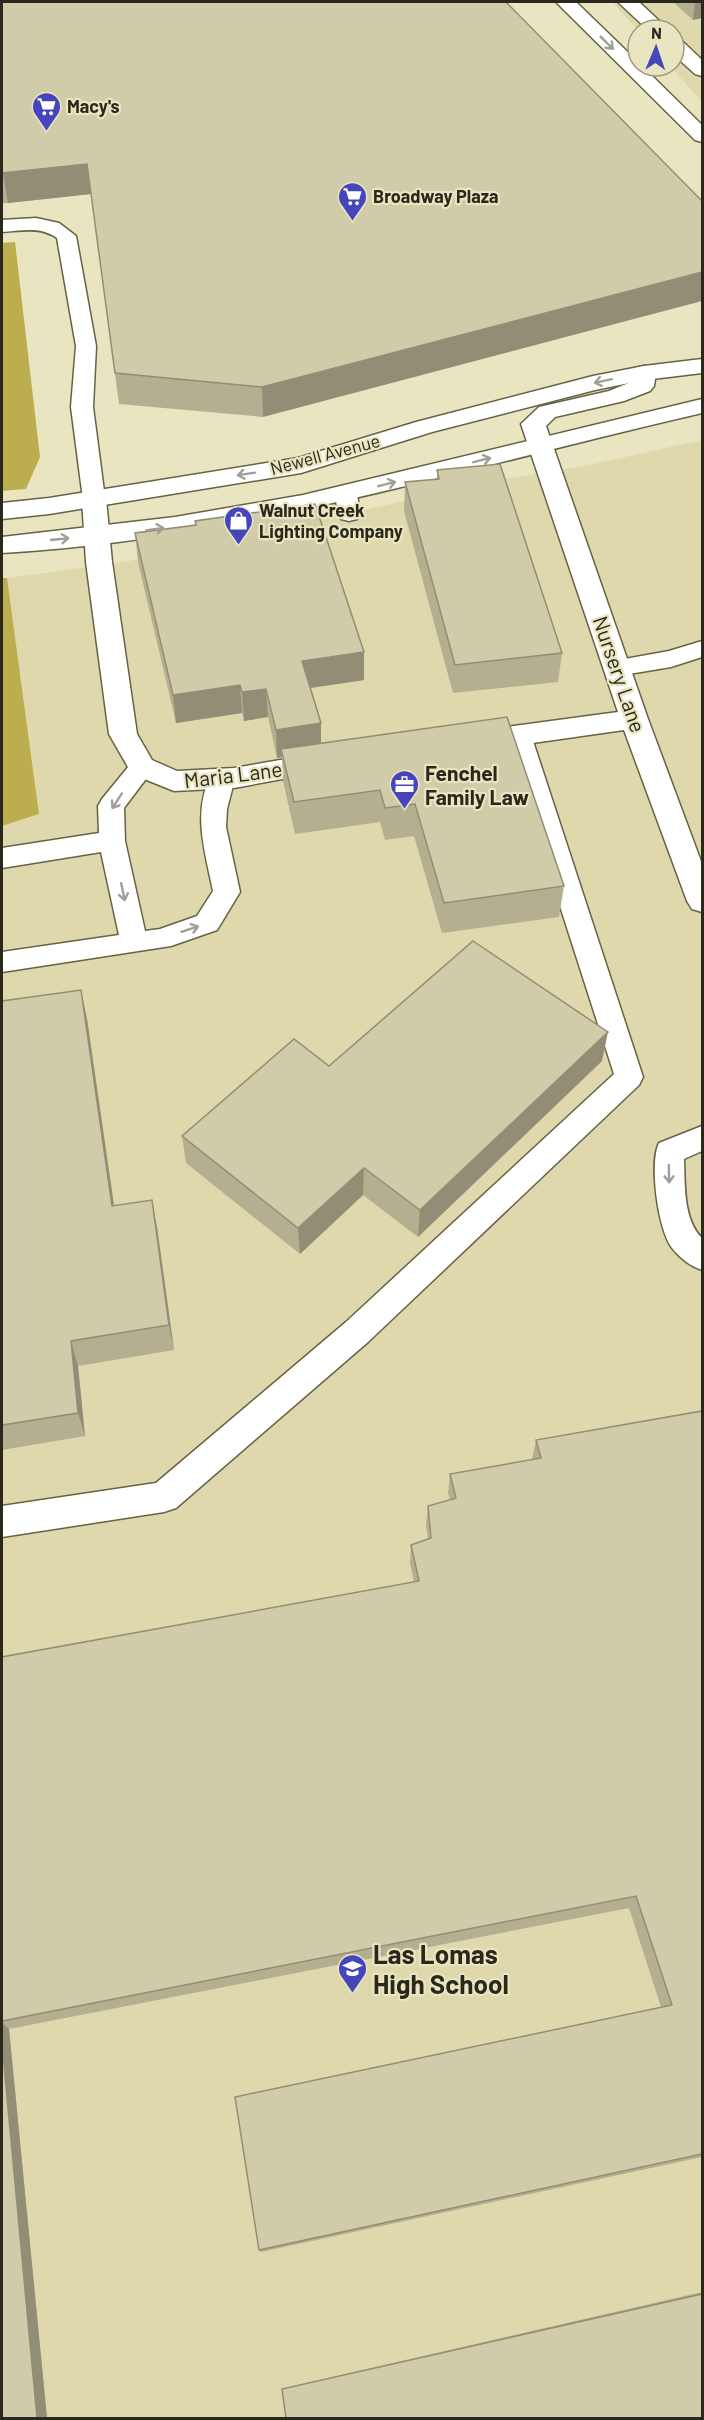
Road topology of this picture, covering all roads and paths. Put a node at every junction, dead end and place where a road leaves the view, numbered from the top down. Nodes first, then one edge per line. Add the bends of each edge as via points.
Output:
1 (566, 2) edge
2 (628, 2) edge
3 (646, 18) edge
4 (686, 55) edge
5 (702, 70) edge
6 (702, 136) edge
7 (2, 226) edge
8 (702, 366) edge
9 (644, 373) junction
10 (702, 406) edge
11 (542, 446) junction
12 (94, 499) junction
13 (2, 511) edge
14 (96, 535) junction
15 (12, 544) edge
16 (702, 649) edge
17 (617, 668) junction
18 (634, 719) junction
19 (518, 735) junction
20 (447, 745) edge
21 (353, 758) edge
22 (142, 767) junction
23 (222, 778) junction
24 (112, 841) junction
25 (2, 858) edge
26 (702, 901) edge
27 (134, 942) junction
28 (2, 962) edge
29 (702, 1138) edge
30 (702, 1257) edge
31 (2, 1522) edge

1 -> 6 street
2 - 3 street
4 - 5 street
7 - 12 lane via 41,224 58,228 66,236 86,346 82,406
8 - 9 street, Newell Avenue
9 - 11 street via 642,386 547,412 533,424
9 -> 12 street, Newell Avenue via 424,427 301,465
10 - 11 street, Newell Avenue
14 -> 11 street, Newell Avenue via 347,504
11 - 17 street, Nursery Lane
12 - 13 street, Newell Avenue
12 - 14 street
15 -> 14 street, Newell Avenue
14 - 22 street via 123,734
16 - 17 lane
17 - 18 street, Nursery Lane
18 - 19 street
18 - 26 street, Nursery Lane
19 - 20 street
19 - 31 lane via 629,1077 357,1332 164,1497
21 - 23 street, Maria Lane
22 - 23 street, Maria Lane via 174,781
22 -> 24 lane via 111,806
27 -> 23 lane via 161,939 207,923 227,892 213,827
24 - 25 lane
24 -> 27 lane
27 - 28 lane
29 -> 30 lane via 669,1152 670,1194 682,1238

